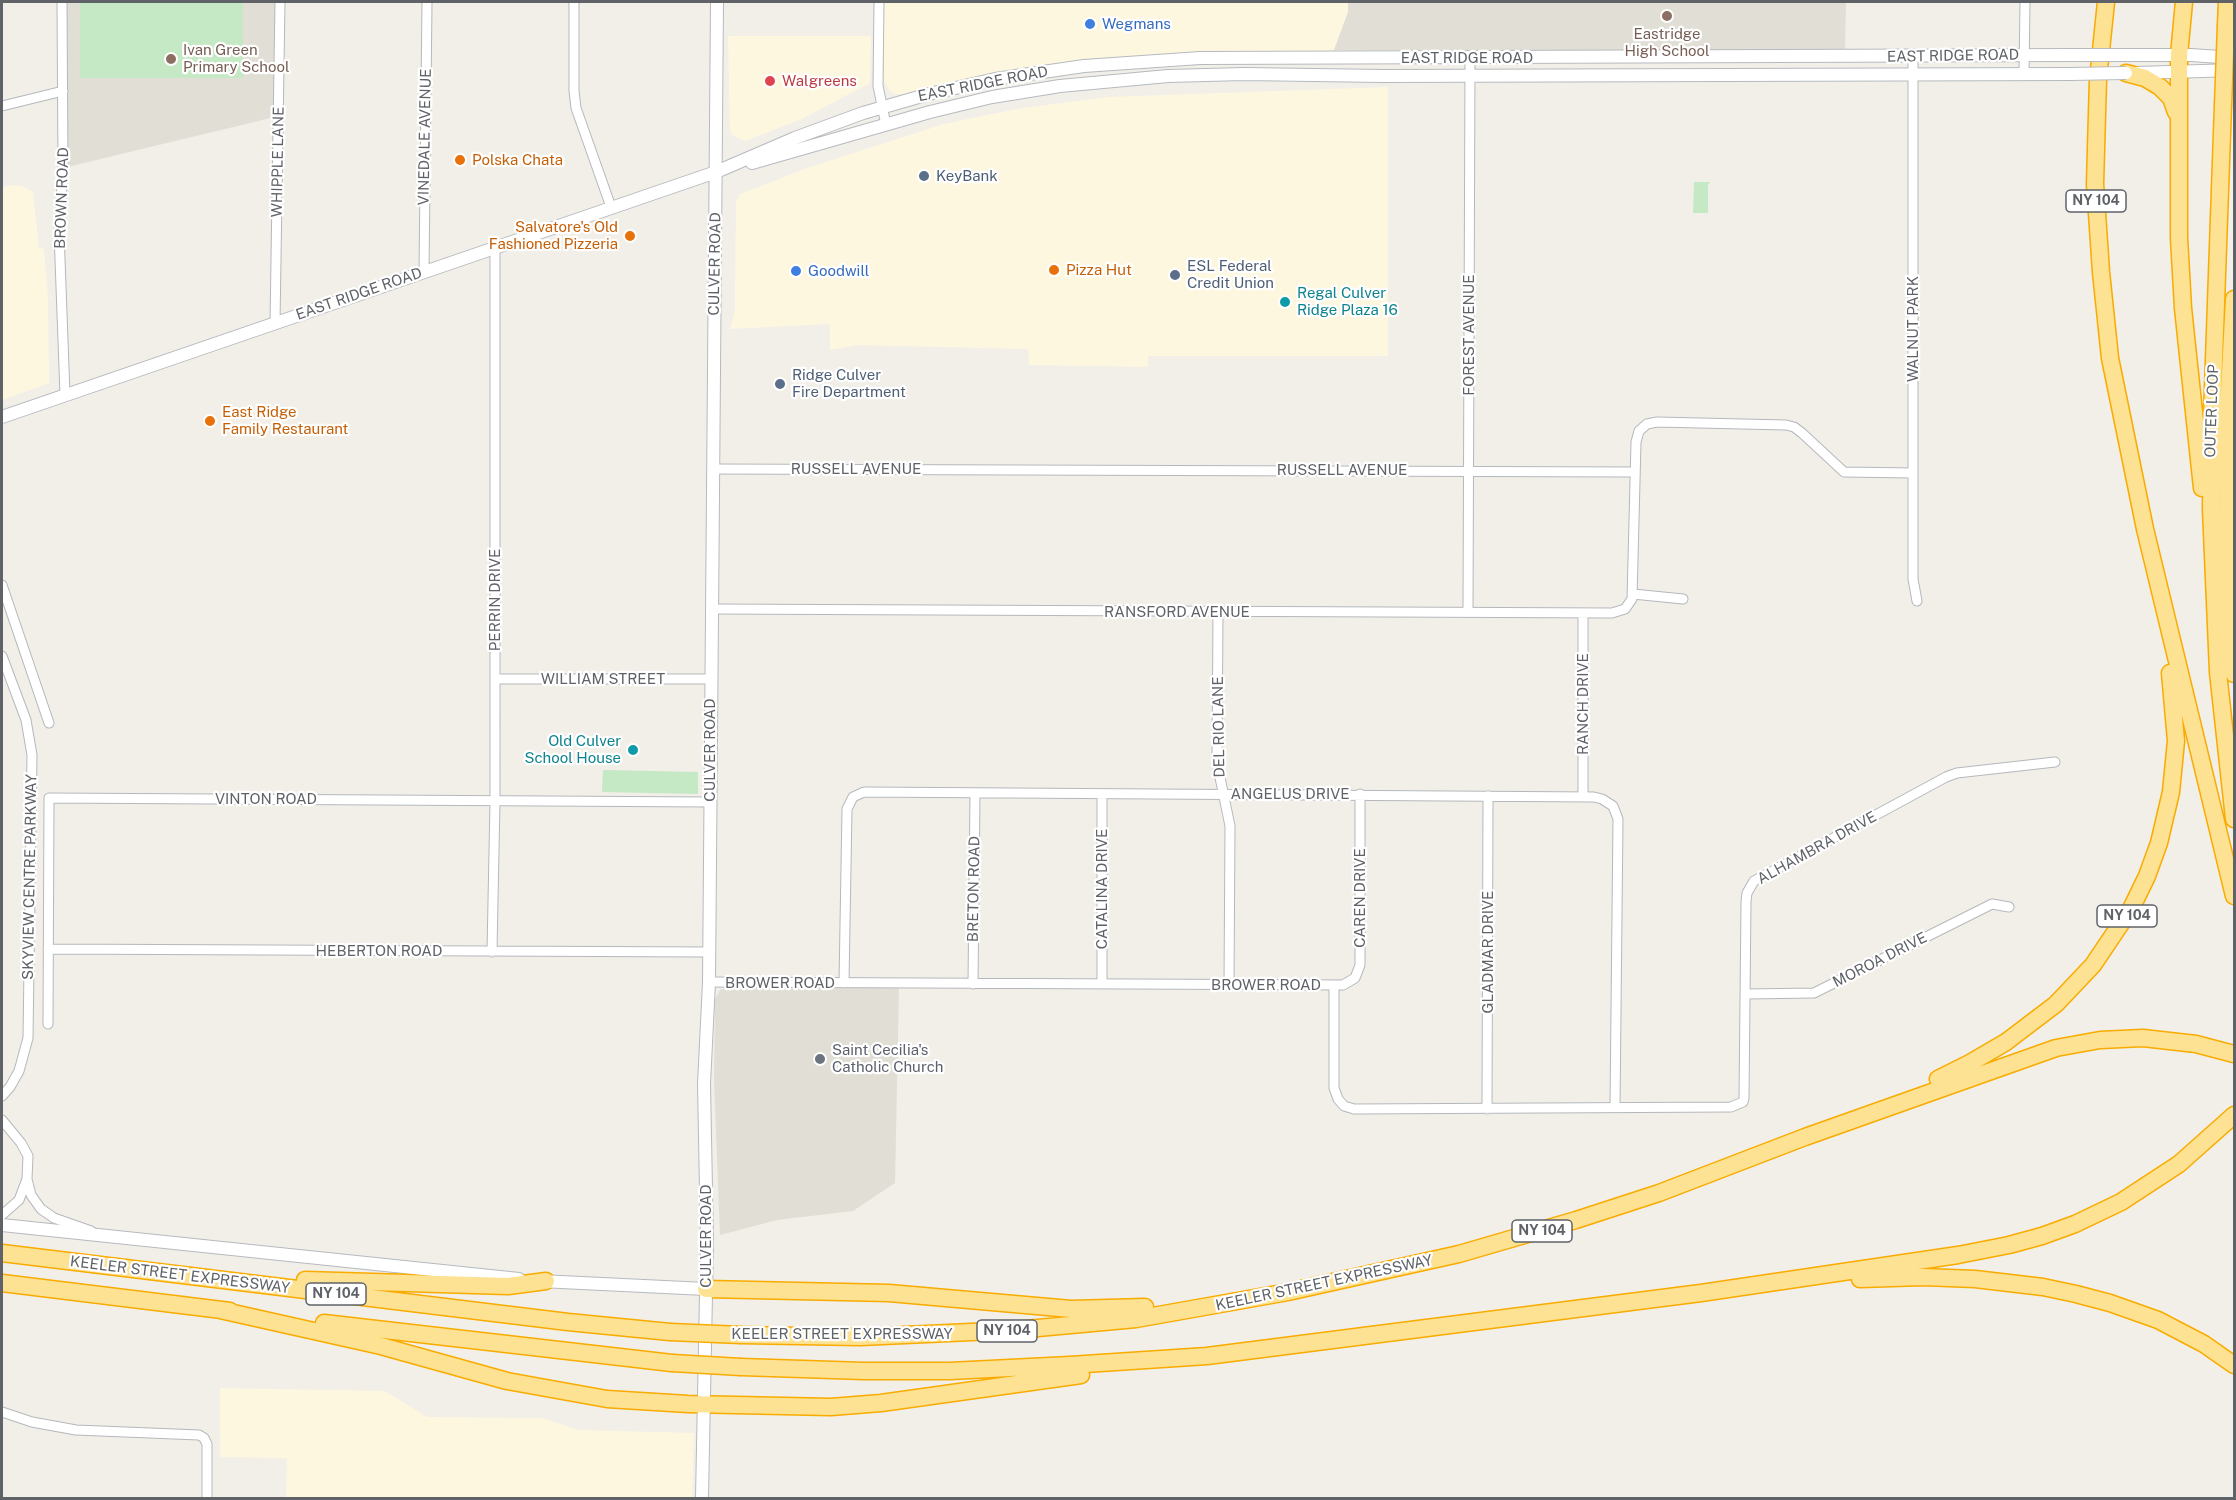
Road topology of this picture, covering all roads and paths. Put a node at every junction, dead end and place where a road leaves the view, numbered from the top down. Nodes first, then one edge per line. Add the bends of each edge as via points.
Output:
1 (62, 2) edge
2 (280, 2) edge
3 (427, 2) edge
4 (574, 2) edge
5 (717, 2) edge
6 (879, 2) edge
7 (2025, 2) edge
8 (2106, 2) edge
9 (2184, 2) edge
10 (2227, 2) edge
11 (2024, 55) junction
12 (2178, 55) junction
13 (1914, 56) junction
14 (2235, 58) edge
15 (1470, 59) junction
16 (2235, 70) edge
17 (2126, 73) junction
18 (2178, 73) junction
19 (1913, 75) junction
20 (2024, 75) junction
21 (1470, 76) junction
22 (63, 91) junction
23 (2, 106) edge
24 (882, 107) junction
25 (886, 125) junction
26 (2178, 125) junction
27 (716, 171) junction
28 (611, 207) junction
29 (495, 248) junction
30 (424, 272) junction
31 (2235, 299) edge
32 (275, 323) junction
33 (64, 395) junction
34 (2, 417) edge
35 (713, 468) junction
36 (1469, 471) junction
37 (1635, 472) junction
38 (1913, 472) junction
39 (2235, 501) edge
40 (2145, 529) junction
41 (2228, 567) junction
42 (2, 585) edge
43 (1633, 594) junction
44 (1683, 599) dead end
45 (1917, 601) dead end
46 (712, 609) junction
47 (1218, 612) junction
48 (1468, 612) junction
49 (1583, 613) junction
50 (2214, 613) junction
51 (2, 656) edge
52 (2235, 674) edge
53 (495, 679) junction
54 (711, 679) junction
55 (49, 723) dead end
56 (2055, 762) dead end
57 (975, 793) junction
58 (1102, 794) junction
59 (1360, 794) junction
60 (1223, 795) junction
61 (1488, 796) junction
62 (1583, 796) junction
63 (495, 801) junction
64 (710, 802) junction
65 (2235, 819) edge
66 (2235, 896) edge
67 (2009, 907) dead end
68 (48, 949) junction
69 (492, 952) junction
70 (709, 952) junction
71 (709, 982) junction
72 (844, 983) junction
73 (973, 984) junction
74 (1102, 984) junction
75 (1229, 985) junction
76 (1334, 985) junction
77 (1746, 994) junction
78 (48, 1024) dead end
79 (2235, 1054) edge
80 (2, 1096) edge
81 (1743, 1102) joint
82 (1615, 1107) junction
83 (1487, 1109) junction
84 (2235, 1115) edge
85 (2, 1120) edge
86 (1805, 1137) junction
87 (27, 1179) junction
88 (2, 1215) edge
89 (2, 1225) edge
90 (102, 1235) junction
91 (2, 1253) edge
92 (142, 1270) junction
93 (546, 1281) junction
94 (2, 1283) edge
95 (706, 1289) junction
96 (1701, 1293) junction
97 (1271, 1296) junction
98 (220, 1310) junction
99 (1225, 1354) junction
100 (2235, 1365) edge
101 (704, 1405) junction
102 (2, 1412) edge
103 (207, 1498) edge
104 (702, 1498) edge

1 - 22 street, BROWN ROAD
2 - 32 street, WHIPPLE LANE
3 - 30 street, VINEDALE AVENUE
4 - 28 street via 576,108
5 - 27 main road, CULVER ROAD
6 - 24 street via 878,86
7 - 11 street
8 - 40 highway, NY 104 via 2097,106 2098,237 2110,358
9 - 12 highway
10 - 50 highway, OUTER LOOP, bridge via 2211,449
11 - 12 main road, EAST RIDGE ROAD, bridge
11 - 13 main road, EAST RIDGE ROAD
11 - 20 street
12 - 14 main road, EAST RIDGE ROAD
12 - 18 highway
13 - 15 main road, EAST RIDGE ROAD
13 - 19 street, WALNUT PARK
15 - 21 street, FOREST AVENUE
15 - 24 main road, EAST RIDGE ROAD via 1212,58 1112,63 995,80
16 - 18 main road, EAST RIDGE ROAD
17 - 18 main road, EAST RIDGE ROAD
17 - 20 main road, EAST RIDGE ROAD, bridge
17 - 26 highway via 2150,80 2163,89 2174,106
18 - 26 highway
19 - 20 main road, EAST RIDGE ROAD
19 - 21 main road, EAST RIDGE ROAD
19 - 38 street, WALNUT PARK
21 - 25 main road, EAST RIDGE ROAD via 1219,74 1116,80 992,97
21 - 36 street, FOREST AVENUE
22 - 23 street
22 - 33 street, BROWN ROAD via 59,232
24 - 25 street
24 - 27 main road, EAST RIDGE ROAD
25 - 27 main road, EAST RIDGE ROAD
26 - 50 highway via 2182,297
27 - 28 main road, EAST RIDGE ROAD
27 - 35 main road, CULVER ROAD
28 - 29 main road, EAST RIDGE ROAD
29 - 30 main road, EAST RIDGE ROAD
29 - 53 street, PERRIN DRIVE
30 - 32 main road, EAST RIDGE ROAD
31 - 41 highway, OUTER LOOP via 2228,436
32 - 33 main road, EAST RIDGE ROAD
33 - 34 main road, EAST RIDGE ROAD
35 - 36 street, RUSSELL AVENUE
35 - 46 main road, CULVER ROAD
36 - 37 street, RUSSELL AVENUE
36 - 48 street, FOREST AVENUE
37 - 38 street via 1639,431 1657,422 1790,426 1844,472
37 - 43 street
38 - 45 street, WALNUT PARK via 1913,579
39 - 41 highway
40 - 66 highway
40 - 86 highway, NY 104 via 2173,688 2175,758 2164,827 2132,907 2082,978 2048,1011 2006,1042 1951,1072
41 - 52 highway, OUTER LOOP
42 - 55 street
43 - 44 street
43 - 49 street, RANSFORD AVENUE via 1629,605 1619,611
46 - 47 street, RANSFORD AVENUE
46 - 54 main road, CULVER ROAD
47 - 48 street, RANSFORD AVENUE
47 - 60 street, DEL RIO LANE via 1217,764
48 - 49 street, RANSFORD AVENUE
49 - 62 street, RANCH DRIVE
50 - 65 highway, OUTER LOOP
51 - 80 street, SKYVIEW CENTRE PARKWAY via 26,720 32,755 28,1038 19,1071
53 - 54 street, WILLIAM STREET
53 - 63 street, PERRIN DRIVE
54 - 64 main road, CULVER ROAD
56 - 77 street, ALHAMBRA DRIVE via 1946,777 1754,881 1746,902
57 - 58 street, ANGELUS DRIVE
57 - 72 street, ANGELUS DRIVE via 864,792 849,802 845,823
57 - 73 street, BRETON ROAD
58 - 60 street, ANGELUS DRIVE
58 - 74 street, CATALINA DRIVE
59 - 60 street, ANGELUS DRIVE
59 - 61 street, ANGELUS DRIVE
59 - 76 street, CAREN DRIVE via 1360,965 1350,982
60 - 75 street, DEL RIO LANE via 1230,826
61 - 62 street, ANGELUS DRIVE
61 - 83 street, GLADMAR DRIVE
62 - 82 street, ANGELUS DRIVE via 1608,802 1618,819
63 - 64 street, VINTON ROAD
63 - 68 street, VINTON ROAD via 49,798
63 - 69 street, PERRIN DRIVE
64 - 70 main road, CULVER ROAD
67 - 77 street, MOROA DRIVE via 1992,904 1814,993
68 - 69 street, HEBERTON ROAD
68 - 78 street, VINTON ROAD
69 - 70 street, HEBERTON ROAD
70 - 71 main road, CULVER ROAD
71 - 72 street, BROWER ROAD
71 - 95 main road, CULVER ROAD via 704,1084
72 - 73 street, BROWER ROAD
73 - 74 street, BROWER ROAD
74 - 75 street, BROWER ROAD
75 - 76 street, BROWER ROAD
76 - 83 street, BROWER ROAD via 1334,1088 1344,1106
77 - 81 street, ALHAMBRA DRIVE
79 - 86 highway via 2152,1038 2064,1046
81 - 82 street, BROWER ROAD via 1731,1107
82 - 83 street, BROWER ROAD
84 - 96 highway, NY 104 via 2193,1154 2151,1184 2090,1217 2042,1236 1958,1255
85 - 87 street via 28,1156
86 - 97 highway, KEELER STREET EXPRESSWAY / NY 104 via 1659,1193 1517,1238 1391,1271
87 - 88 street via 19,1200
87 - 90 street via 41,1209 54,1218
89 - 90 main road
90 - 93 main road
91 - 92 highway, KEELER STREET EXPRESSWAY / NY 104
92 - 93 highway via 508,1286
92 - 97 highway, KEELER STREET EXPRESSWAY / NY 104, bridge via 568,1322 741,1335 860,1337 1016,1330 1145,1317
93 - 95 main road
94 - 98 highway, KEELER STREET EXPRESSWAY / NY 104
95 - 97 highway via 889,1293 1100,1309
95 - 101 main road, CULVER ROAD
96 - 99 highway, KEELER STREET EXPRESSWAY / NY 104
96 - 100 highway via 1889,1278 2008,1282 2076,1294 2134,1311 2189,1336
98 - 99 highway, KEELER STREET EXPRESSWAY / NY 104, bridge via 583,1354 741,1367 958,1370
98 - 101 highway via 375,1344 549,1390 607,1399
99 - 101 highway via 857,1406
101 - 104 main road, CULVER ROAD
102 - 103 street via 76,1430 195,1434 206,1441

